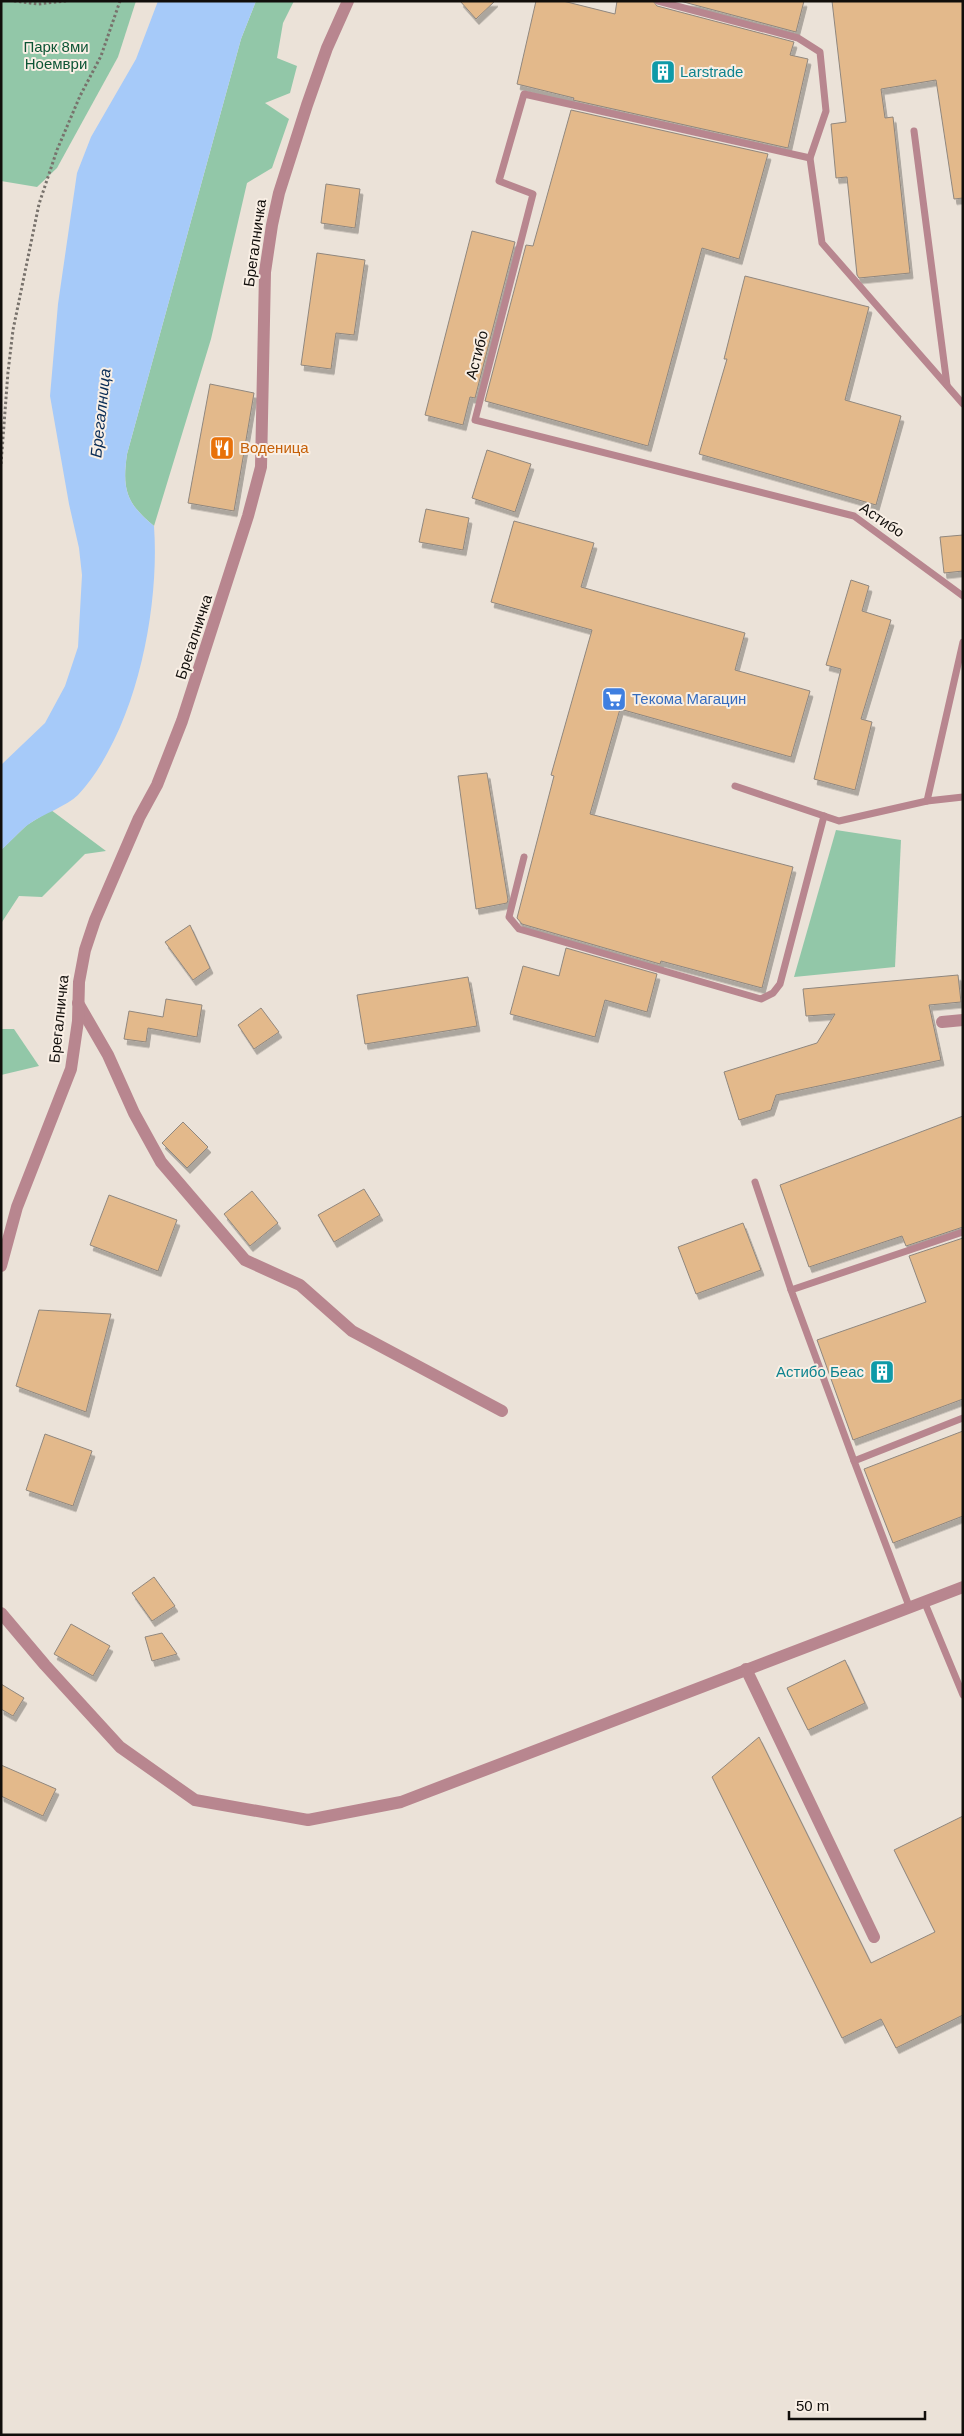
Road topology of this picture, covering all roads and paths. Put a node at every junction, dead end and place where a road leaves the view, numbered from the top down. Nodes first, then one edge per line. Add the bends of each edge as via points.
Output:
1 (14, 1) edge
2 (66, 1) edge
3 (120, 1) edge
4 (348, 1) edge
5 (658, 1) edge
6 (914, 131) dead end
7 (810, 158) junction
8 (947, 386) junction
9 (963, 404) edge
10 (1, 464) edge
11 (963, 596) edge
12 (963, 642) edge
13 (735, 786) dead end
14 (963, 797) edge
15 (927, 801) junction
16 (824, 816) junction
17 (524, 857) dead end
18 (77, 1001) junction
19 (963, 1020) edge
20 (942, 1022) dead end
21 (755, 1182) dead end
22 (963, 1232) edge
23 (1, 1266) edge
24 (791, 1290) junction
25 (502, 1411) dead end
26 (963, 1418) edge
27 (854, 1461) junction
28 (963, 1587) edge
29 (924, 1601) junction
30 (909, 1606) junction
31 (1, 1613) edge
32 (746, 1669) junction
33 (963, 1695) edge
34 (874, 1936) dead end

1 - 2 path via 38,4
3 - 10 path via 101,56 57,150 39,204 13,330
4 - 18 street, Брегалничка via 307,105 272,225 264,272 261,467 251,508 182,721 95,920 82,964
5 - 7 lane via 798,38 820,52 826,111
6 - 8 lane
7 - 8 lane via 822,243
7 - 11 lane, Астибо via 524,94 499,181 533,194 475,420 854,516
8 - 9 lane
12 - 15 lane
13 - 16 lane
14 - 15 lane
15 - 16 lane via 839,821
16 - 17 lane via 780,984 762,999 519,929 509,917
18 - 23 street, Брегалничка via 78,1021 71,1069 17,1207
18 - 25 street via 162,1162 245,1260 300,1285 352,1331
19 - 20 street
21 - 24 lane
22 - 24 lane
24 - 27 lane
26 - 27 lane
27 - 30 lane
28 - 29 street
29 - 30 street
29 - 33 lane
30 - 32 street
31 - 32 street via 120,1748 195,1800 308,1820 401,1802
32 - 34 street

